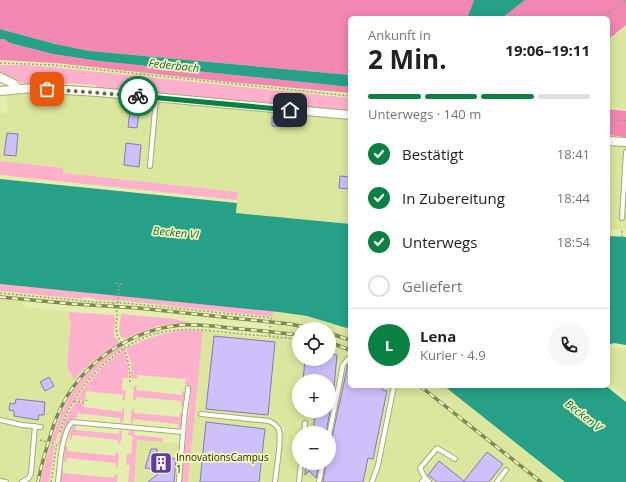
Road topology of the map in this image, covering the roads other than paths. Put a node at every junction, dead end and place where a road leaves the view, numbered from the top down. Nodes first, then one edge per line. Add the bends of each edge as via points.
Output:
1 (0, 77) edge
2 (18, 88) junction
3 (0, 91) edge
4 (156, 98) junction
5 (348, 115) edge
6 (610, 141) edge
7 (626, 142) edge
8 (626, 152) edge
9 (150, 166) dead end
10 (622, 218) dead end
11 (348, 359) edge
12 (188, 388) dead end
13 (394, 388) edge
14 (201, 414) dead end
15 (0, 420) edge
16 (305, 423) dead end
17 (35, 426) junction
18 (305, 426) edge
19 (331, 426) edge
20 (41, 427) dead end
21 (183, 432) junction
22 (454, 459) dead end
23 (300, 470) edge
24 (322, 470) edge
25 (506, 470) dead end
26 (423, 480) edge
27 (0, 481) edge
28 (6, 482) edge
29 (22, 482) edge
30 (58, 482) edge
31 (179, 482) edge
32 (275, 482) edge
33 (299, 482) edge
34 (319, 482) edge
35 (372, 482) edge
36 (429, 482) edge
37 (497, 482) edge

1 - 2 street
2 - 3 street
2 - 4 street
4 - 5 street
4 - 9 lane
6 - 7 street
8 - 10 lane
11 - 19 lane via 344,365
12 - 21 lane
13 - 35 lane via 378,465
14 - 32 lane via 270,421 275,424 279,429
15 - 17 lane
16 - 18 lane
17 - 20 lane
17 - 29 lane via 31,473 29,478
21 - 30 lane via 72,422 63,446
21 - 31 lane
22 - 26 lane via 437,448 420,468
23 - 33 lane
24 - 34 lane
25 - 37 lane
26 - 36 lane
27 - 28 lane

